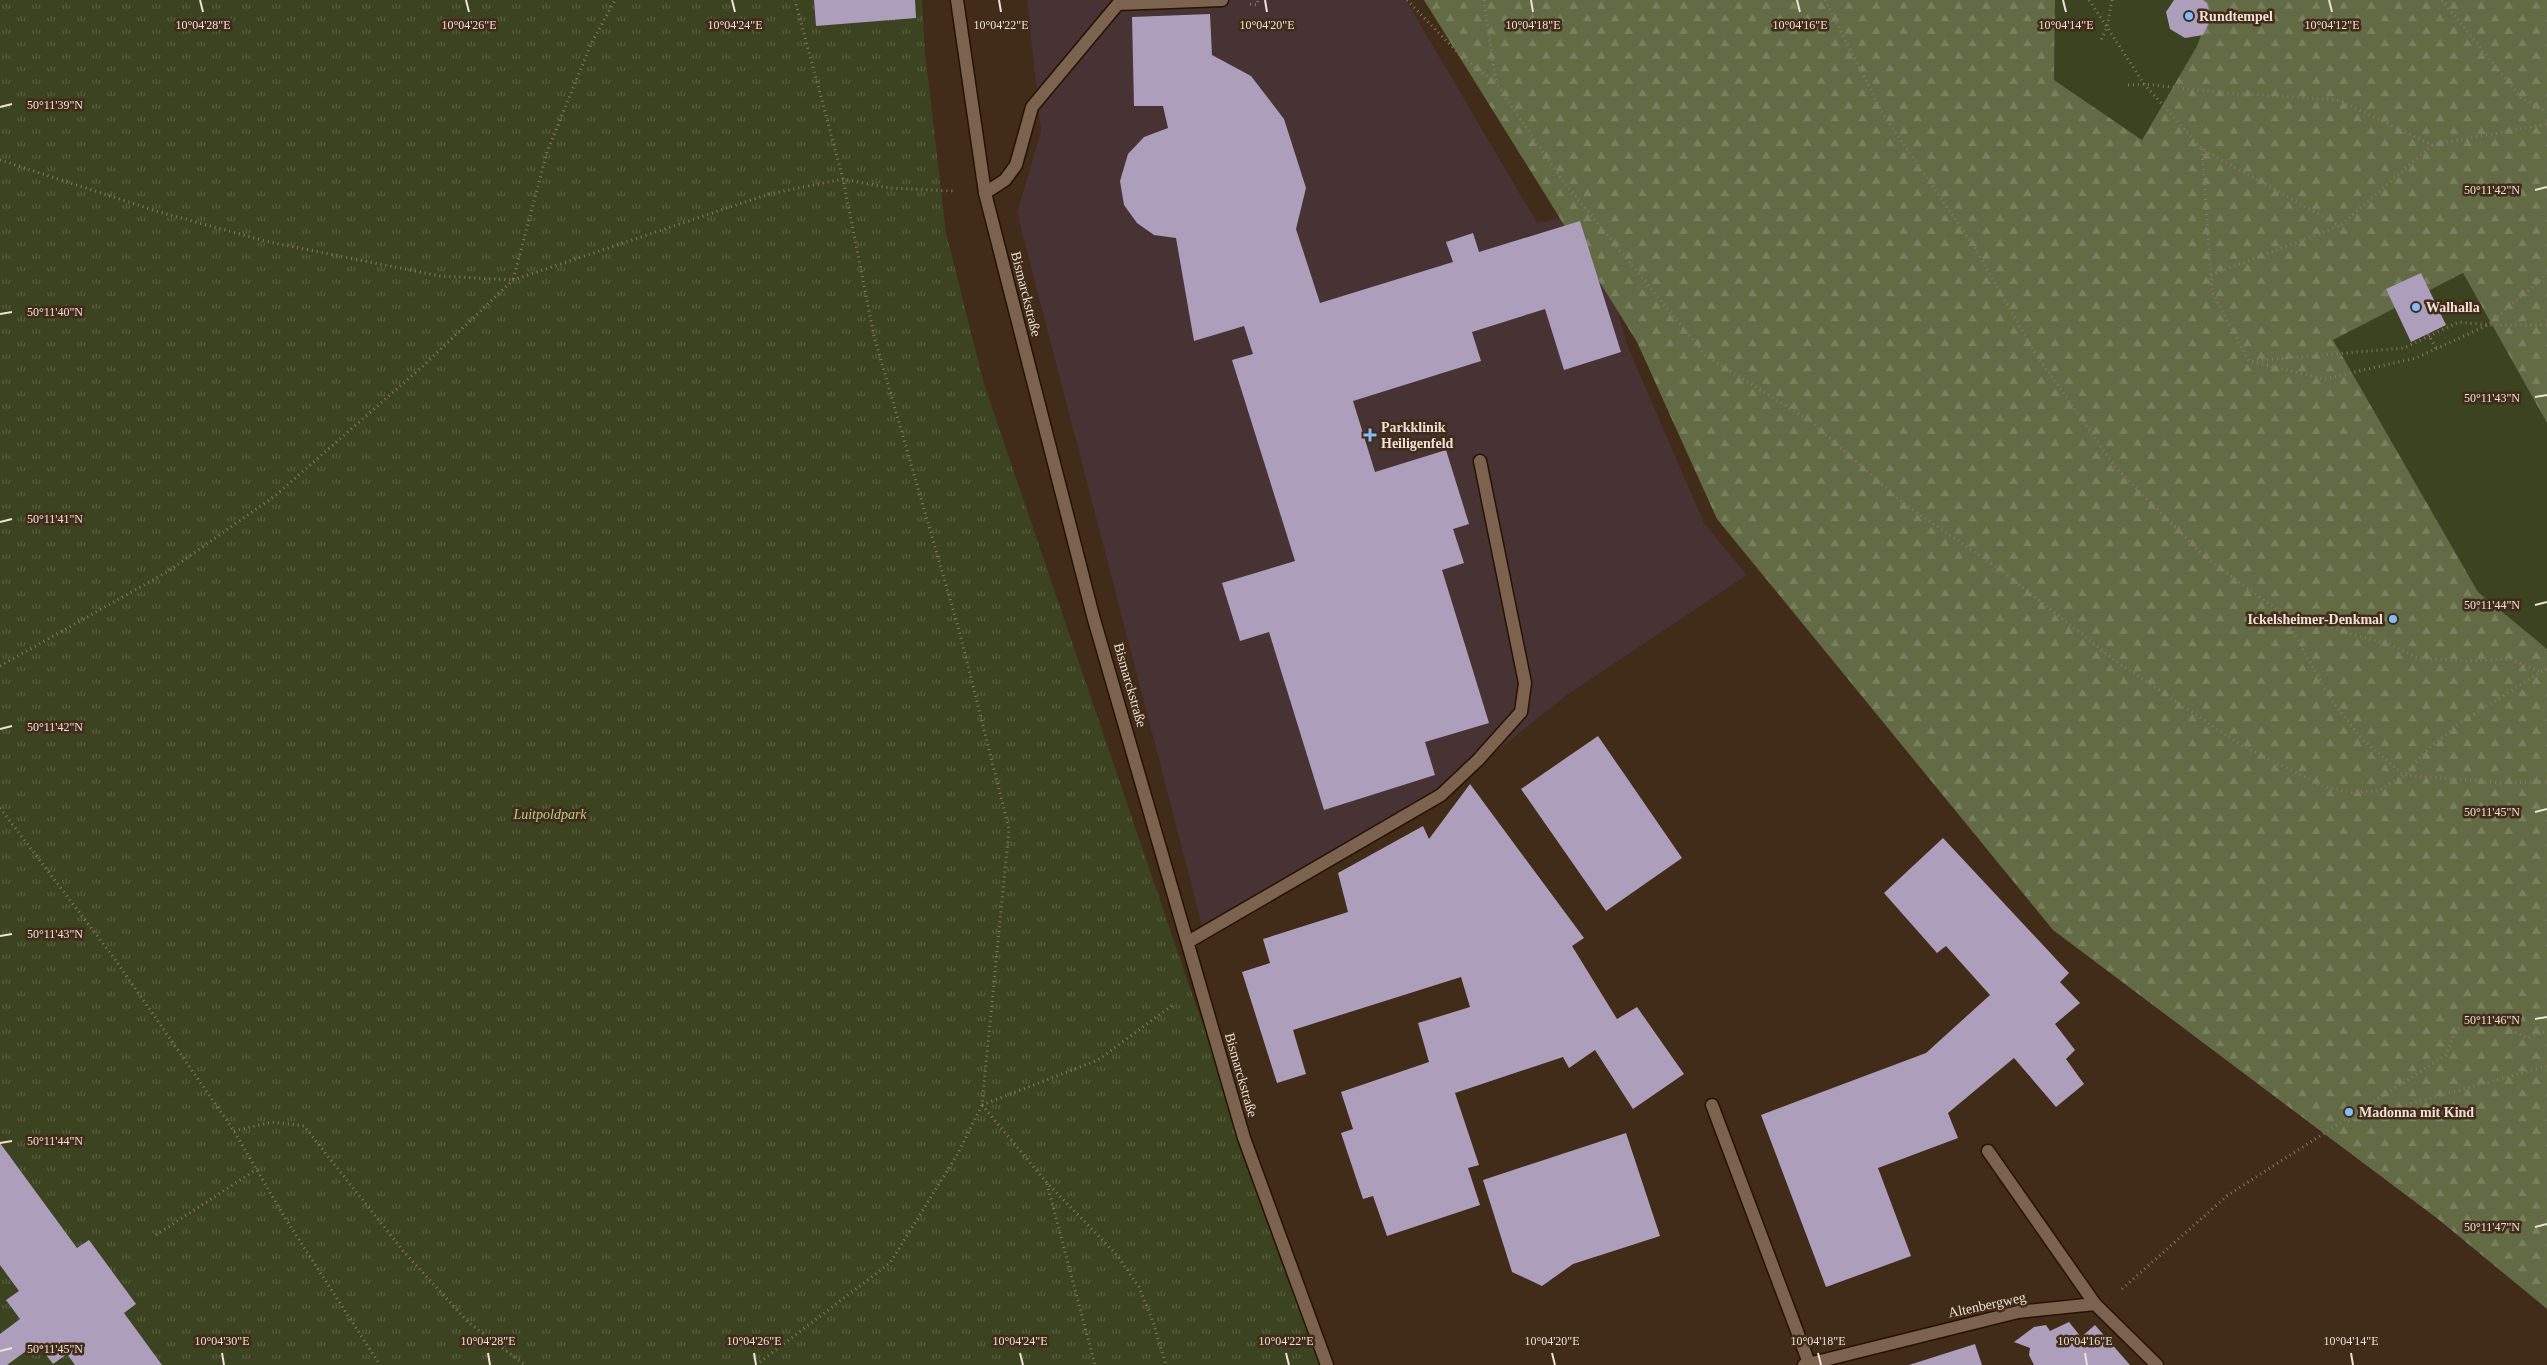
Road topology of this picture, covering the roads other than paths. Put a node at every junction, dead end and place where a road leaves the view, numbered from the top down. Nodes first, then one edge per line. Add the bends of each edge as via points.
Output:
1 (957, 0) edge
2 (1222, 0) edge
3 (985, 193) junction
4 (1480, 461) dead end
5 (1188, 942) junction
6 (1712, 1105) dead end
7 (1988, 1151) dead end
8 (2096, 1304) junction
9 (1806, 1364) edge
10 (1327, 1365) edge
11 (2156, 1365) edge

1 - 3 street, Bismarckstraße
2 - 3 street via 1118,4 1032,107 1016,165 1005,180
3 - 5 street, Bismarckstraße via 1094,616
4 - 5 street via 1525,683 1521,712 1442,795
5 - 10 street, Bismarckstraße via 1244,1138
6 - 9 street
7 - 8 street
8 - 9 street, Altenbergweg via 2018,1312
8 - 11 street

